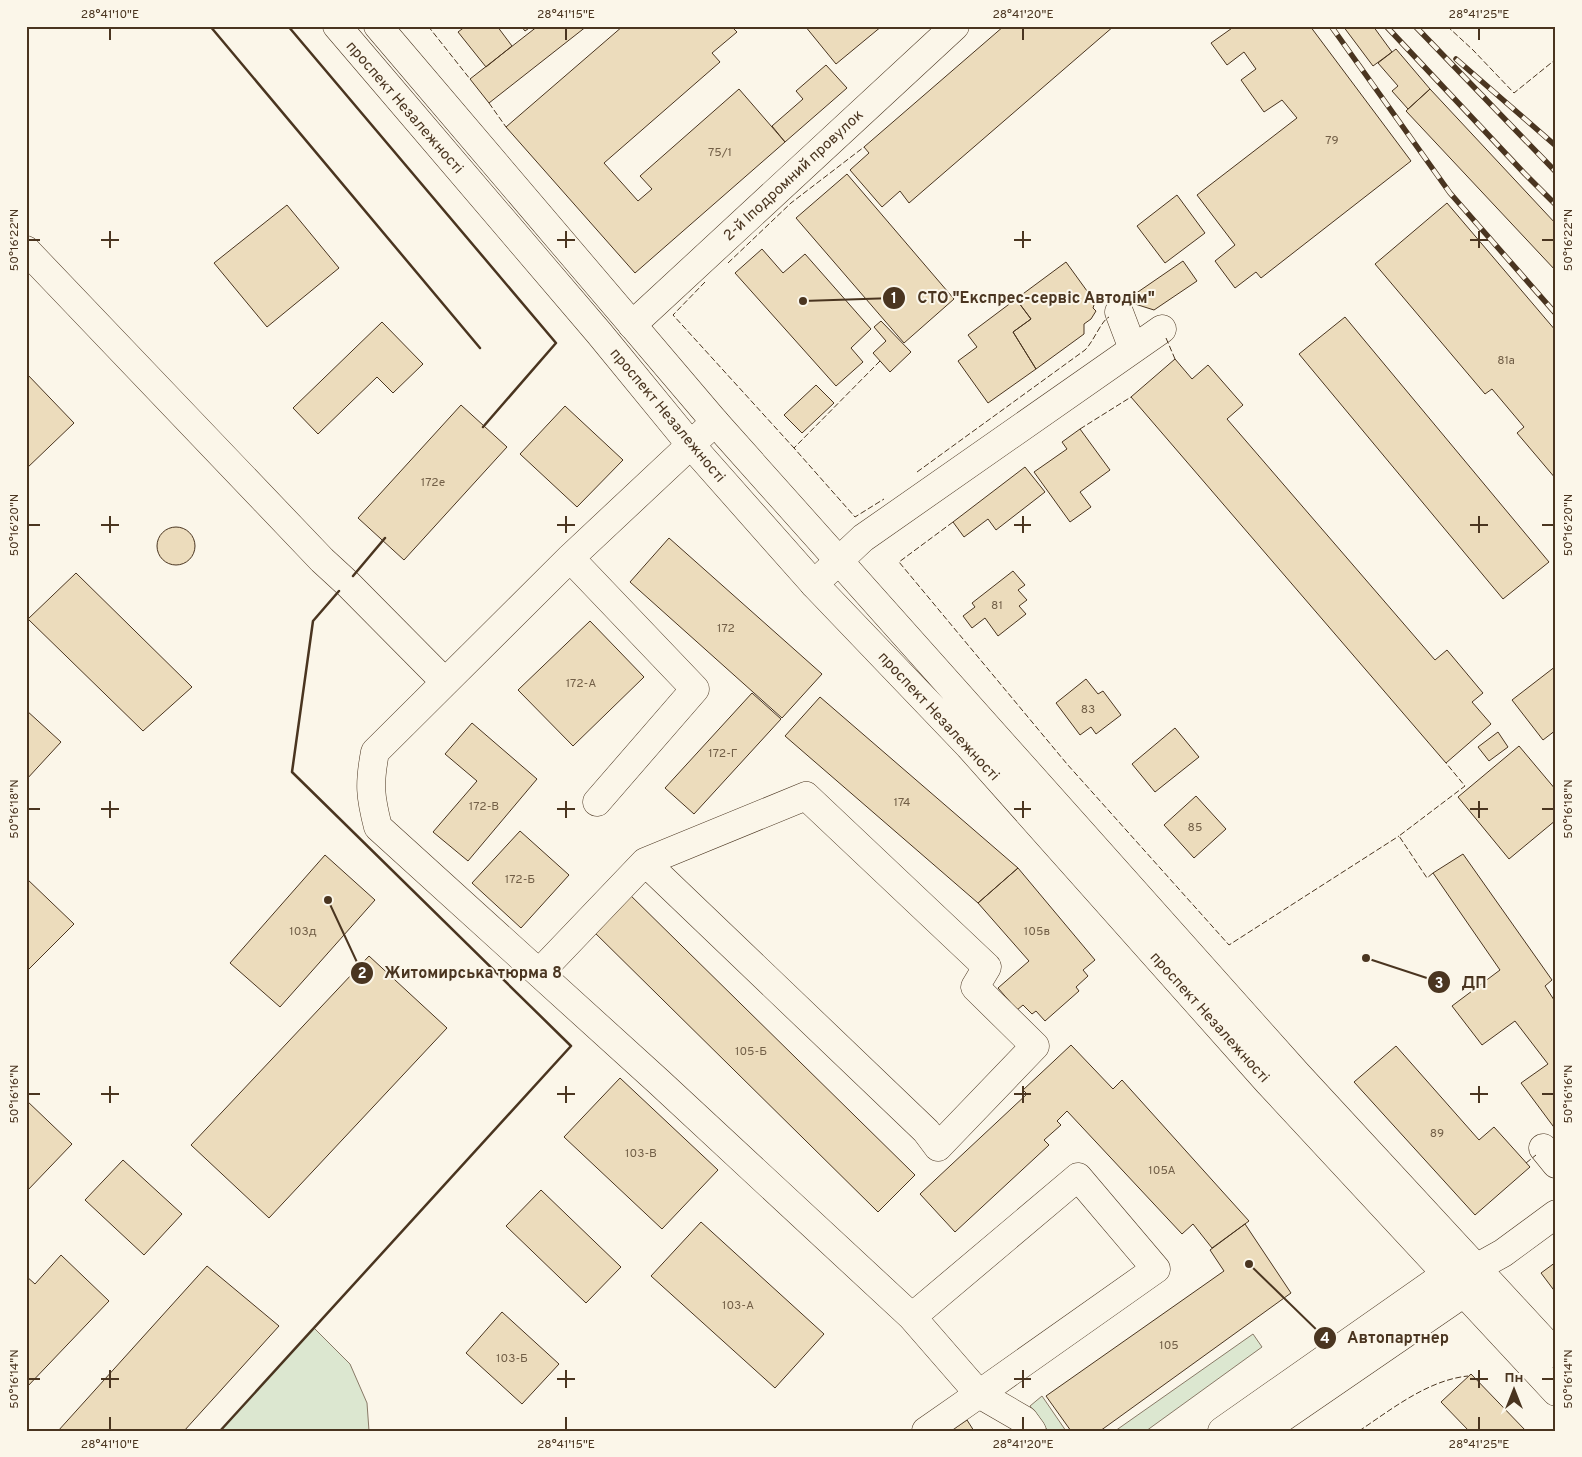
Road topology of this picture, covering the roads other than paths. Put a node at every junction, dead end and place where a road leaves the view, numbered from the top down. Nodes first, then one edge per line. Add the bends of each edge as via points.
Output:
1 (337, 26) edge
2 (378, 26) edge
3 (955, 26) edge
4 (26, 250) edge
5 (1119, 312) dead end
6 (632, 325) junction
7 (1162, 329) dead end
8 (1134, 349) junction
9 (716, 422) junction
10 (690, 444) junction
11 (570, 558) junction
12 (838, 561) junction
13 (814, 584) junction
14 (445, 682) junction
15 (597, 802) dead end
16 (645, 862) junction
17 (539, 973) junction
18 (1556, 1214) edge
19 (1476, 1268) junction
20 (1455, 1284) junction
21 (912, 1318) junction
22 (1556, 1354) edge
23 (1556, 1392) edge
24 (979, 1394) junction
25 (926, 1431) edge
26 (1032, 1431) edge
27 (1222, 1431) edge
28 (1262, 1431) edge

1 - 10 main road, проспект Незалежності
2 - 6 main road, проспект Незалежності
3 - 6 main road, 2-й Іподромний провулок
4 - 14 main road via 322,560
5 - 8 main road
6 - 9 main road, проспект Незалежності
7 - 8 main road
8 - 12 main road via 863,538
9 - 10 main road
9 - 12 main road, проспект Незалежності
10 - 11 main road
10 - 13 main road, проспект Незалежності
11 - 14 main road
11 - 15 main road via 695,689
12 - 13 main road
12 - 19 main road, проспект Незалежності via 1290,1067
13 - 20 main road, проспект Незалежності via 969,746 1268,1082
14 - 17 main road via 375,752 370,778 371,802 378,827
16 - 16 main road via 806,796 987,967 975,987 1034,1046 938,1147 919,1124
16 - 17 main road
17 - 21 main road
18 - 19 main road via 1503,1253
19 - 20 main road
19 - 22 main road, проспект Незалежності
20 - 23 main road, проспект Незалежності
20 - 27 main road
20 - 28 main road
21 - 24 main road
21 - 24 main road via 1078,1177 1156,1269
24 - 25 main road
24 - 26 main road via 1024,1420

